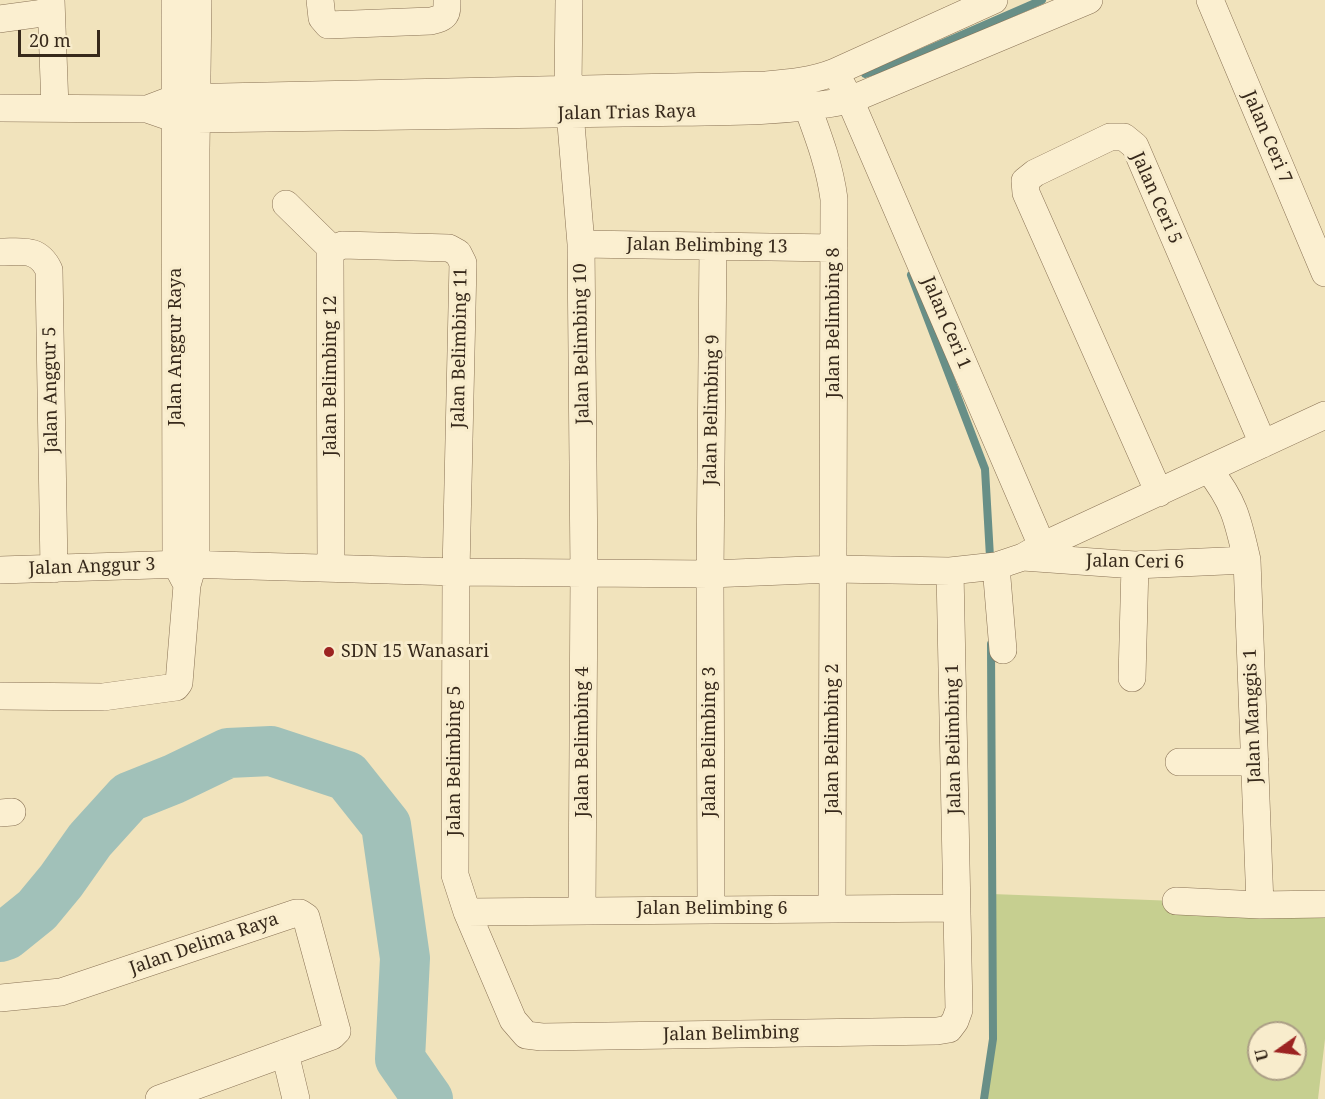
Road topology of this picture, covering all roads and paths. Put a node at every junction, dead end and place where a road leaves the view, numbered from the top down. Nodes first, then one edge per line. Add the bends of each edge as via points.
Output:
1 (175, 0) edge
2 (198, 0) edge
3 (447, 0) edge
4 (569, 0) edge
5 (994, 0) edge
6 (1089, 0) edge
7 (1210, 0) edge
8 (51, 6) edge
9 (321, 9) edge
10 (0, 19) edge
11 (835, 72) junction
12 (803, 95) junction
13 (850, 100) junction
14 (570, 101) junction
15 (55, 107) junction
16 (0, 108) edge
17 (184, 108) junction
18 (286, 204) dead end
19 (581, 244) junction
20 (713, 246) junction
21 (834, 248) junction
22 (333, 250) junction
23 (0, 252) edge
24 (1325, 273) edge
25 (1325, 415) edge
26 (1263, 444) junction
27 (1209, 470) junction
28 (1159, 493) junction
29 (1033, 551) junction
30 (1247, 560) junction
31 (1135, 565) junction
32 (996, 566) junction
33 (331, 568) junction
34 (54, 569) junction
35 (834, 569) junction
36 (0, 570) edge
37 (185, 570) junction
38 (950, 571) junction
39 (456, 572) junction
40 (584, 573) junction
41 (710, 574) junction
42 (1003, 650) dead end
43 (1132, 678) dead end
44 (0, 696) edge
45 (1179, 762) dead end
46 (1255, 762) junction
47 (1176, 901) dead end
48 (1325, 904) edge
49 (1260, 905) junction
50 (957, 908) junction
51 (711, 909) junction
52 (832, 909) junction
53 (582, 910) junction
54 (467, 912) junction
55 (0, 998) edge
56 (285, 1053) junction
57 (159, 1099) edge
58 (296, 1099) edge

1 - 17 street
2 - 17 street
3 - 9 street via 447,13 431,21 328,25
4 - 14 street, Jalan Belimbing 10
5 - 11 street, Jalan Trias Raya
6 - 13 street, Jalan Trias Raya
7 - 24 street, Jalan Ceri 7
8 - 10 street
8 - 15 street
11 - 12 street, Jalan Trias Raya via 817,79
11 - 13 street, Jalan Ceri 1
12 - 13 street, Jalan Trias Raya
12 - 14 street, Jalan Trias Raya via 765,110
12 - 21 street, Jalan Belimbing 8 via 830,173
13 - 29 street, Jalan Ceri 1
14 - 17 street, Jalan Trias Raya
14 - 19 street, Jalan Belimbing 10
15 - 16 street, Jalan Trias Raya
15 - 17 street, Jalan Trias Raya
17 - 37 street, Jalan Anggur Raya via 196,547
18 - 22 street
19 - 20 street, Jalan Belimbing 13
19 - 40 street, Jalan Belimbing 10
20 - 21 street, Jalan Belimbing 13
20 - 41 street, Jalan Belimbing 9
21 - 35 street, Jalan Belimbing 8
22 - 33 street, Jalan Belimbing 12
22 - 39 street, Jalan Belimbing 11 via 342,245 449,248 458,253 463,263
23 - 34 street, Jalan Anggur 5 via 32,252 43,258 49,270
25 - 26 street, Jalan Anggur 3
26 - 27 street, Jalan Anggur 3
26 - 28 street, Jalan Ceri 5 via 1135,146 1124,137 1110,136 1035,173 1025,181 1026,193
27 - 28 street, Jalan Anggur 3
27 - 30 street, Jalan Manggis 1 via 1233,505
28 - 29 street, Jalan Anggur 3
29 - 31 street, Jalan Ceri 6
29 - 32 street, Jalan Anggur 3
30 - 31 street, Jalan Ceri 6
30 - 46 street, Jalan Manggis 1
31 - 43 street
32 - 38 street, Jalan Anggur 3
32 - 42 street
33 - 37 street, Jalan Anggur 3
33 - 39 street, Jalan Anggur 3
34 - 36 street, Jalan Anggur 3
34 - 37 street, Jalan Anggur 3
35 - 38 street, Jalan Anggur 3
35 - 41 street, Jalan Anggur 3
35 - 52 street, Jalan Belimbing 2
37 - 44 street, Jalan Anggur Raya via 185,618 176,687 103,697
38 - 50 street, Jalan Belimbing 1
39 - 40 street, Jalan Anggur 3
39 - 54 street, Jalan Belimbing 5 via 455,874
40 - 41 street, Jalan Anggur 3
40 - 53 street, Jalan Belimbing 4
41 - 51 street, Jalan Belimbing 3
45 - 46 street
46 - 49 street, Jalan Manggis 1
47 - 49 street
48 - 49 street
50 - 52 street, Jalan Belimbing 6
50 - 54 street, Jalan Belimbing via 959,1010 949,1029 542,1037 526,1035 513,1020
51 - 52 street, Jalan Belimbing 6
51 - 53 street, Jalan Belimbing 6
53 - 54 street, Jalan Belimbing 6
55 - 56 street, Jalan Delima Raya via 62,992 300,913 306,917 337,1031
56 - 57 street
56 - 58 street

